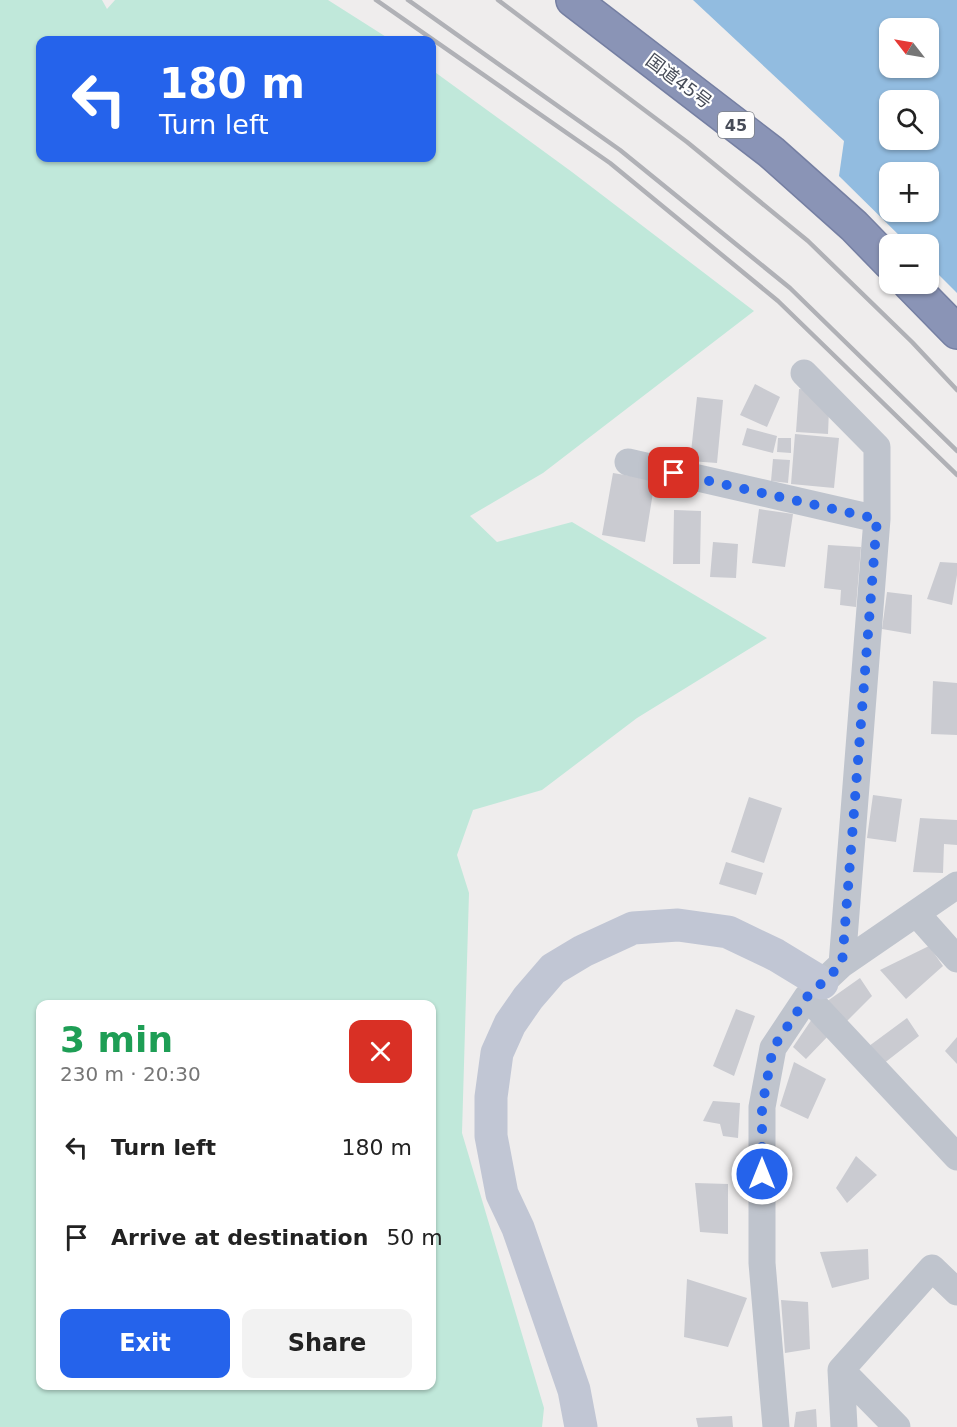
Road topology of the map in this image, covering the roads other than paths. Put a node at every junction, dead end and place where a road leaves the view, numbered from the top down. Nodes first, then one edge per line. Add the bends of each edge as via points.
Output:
1 (573, 0) edge
2 (879, 252) edge
3 (920, 294) edge
4 (957, 332) edge
5 (804, 373) dead end
6 (628, 462) dead end
7 (877, 519) junction
8 (957, 885) edge
9 (916, 913) junction
10 (957, 959) edge
11 (824, 982) junction
12 (957, 1157) edge
13 (957, 1292) edge
14 (841, 1370) junction
15 (580, 1427) edge
16 (776, 1427) edge
17 (844, 1427) edge
18 (897, 1427) edge

1 - 2 highway, 国道45号 / 45 via 771,152
3 - 4 highway
5 - 7 street via 877,447
6 - 7 street
7 - 11 street
8 - 9 street
9 - 10 street
9 - 11 street
11 - 12 street
11 - 15 street via 728,932 678,925 633,928 553,969 510,1024 497,1053 490,1097 491,1136 502,1194 518,1228 574,1390
11 - 16 street via 773,1048 762,1107 762,1263
13 - 14 street via 932,1268
14 - 17 street
14 - 18 street

